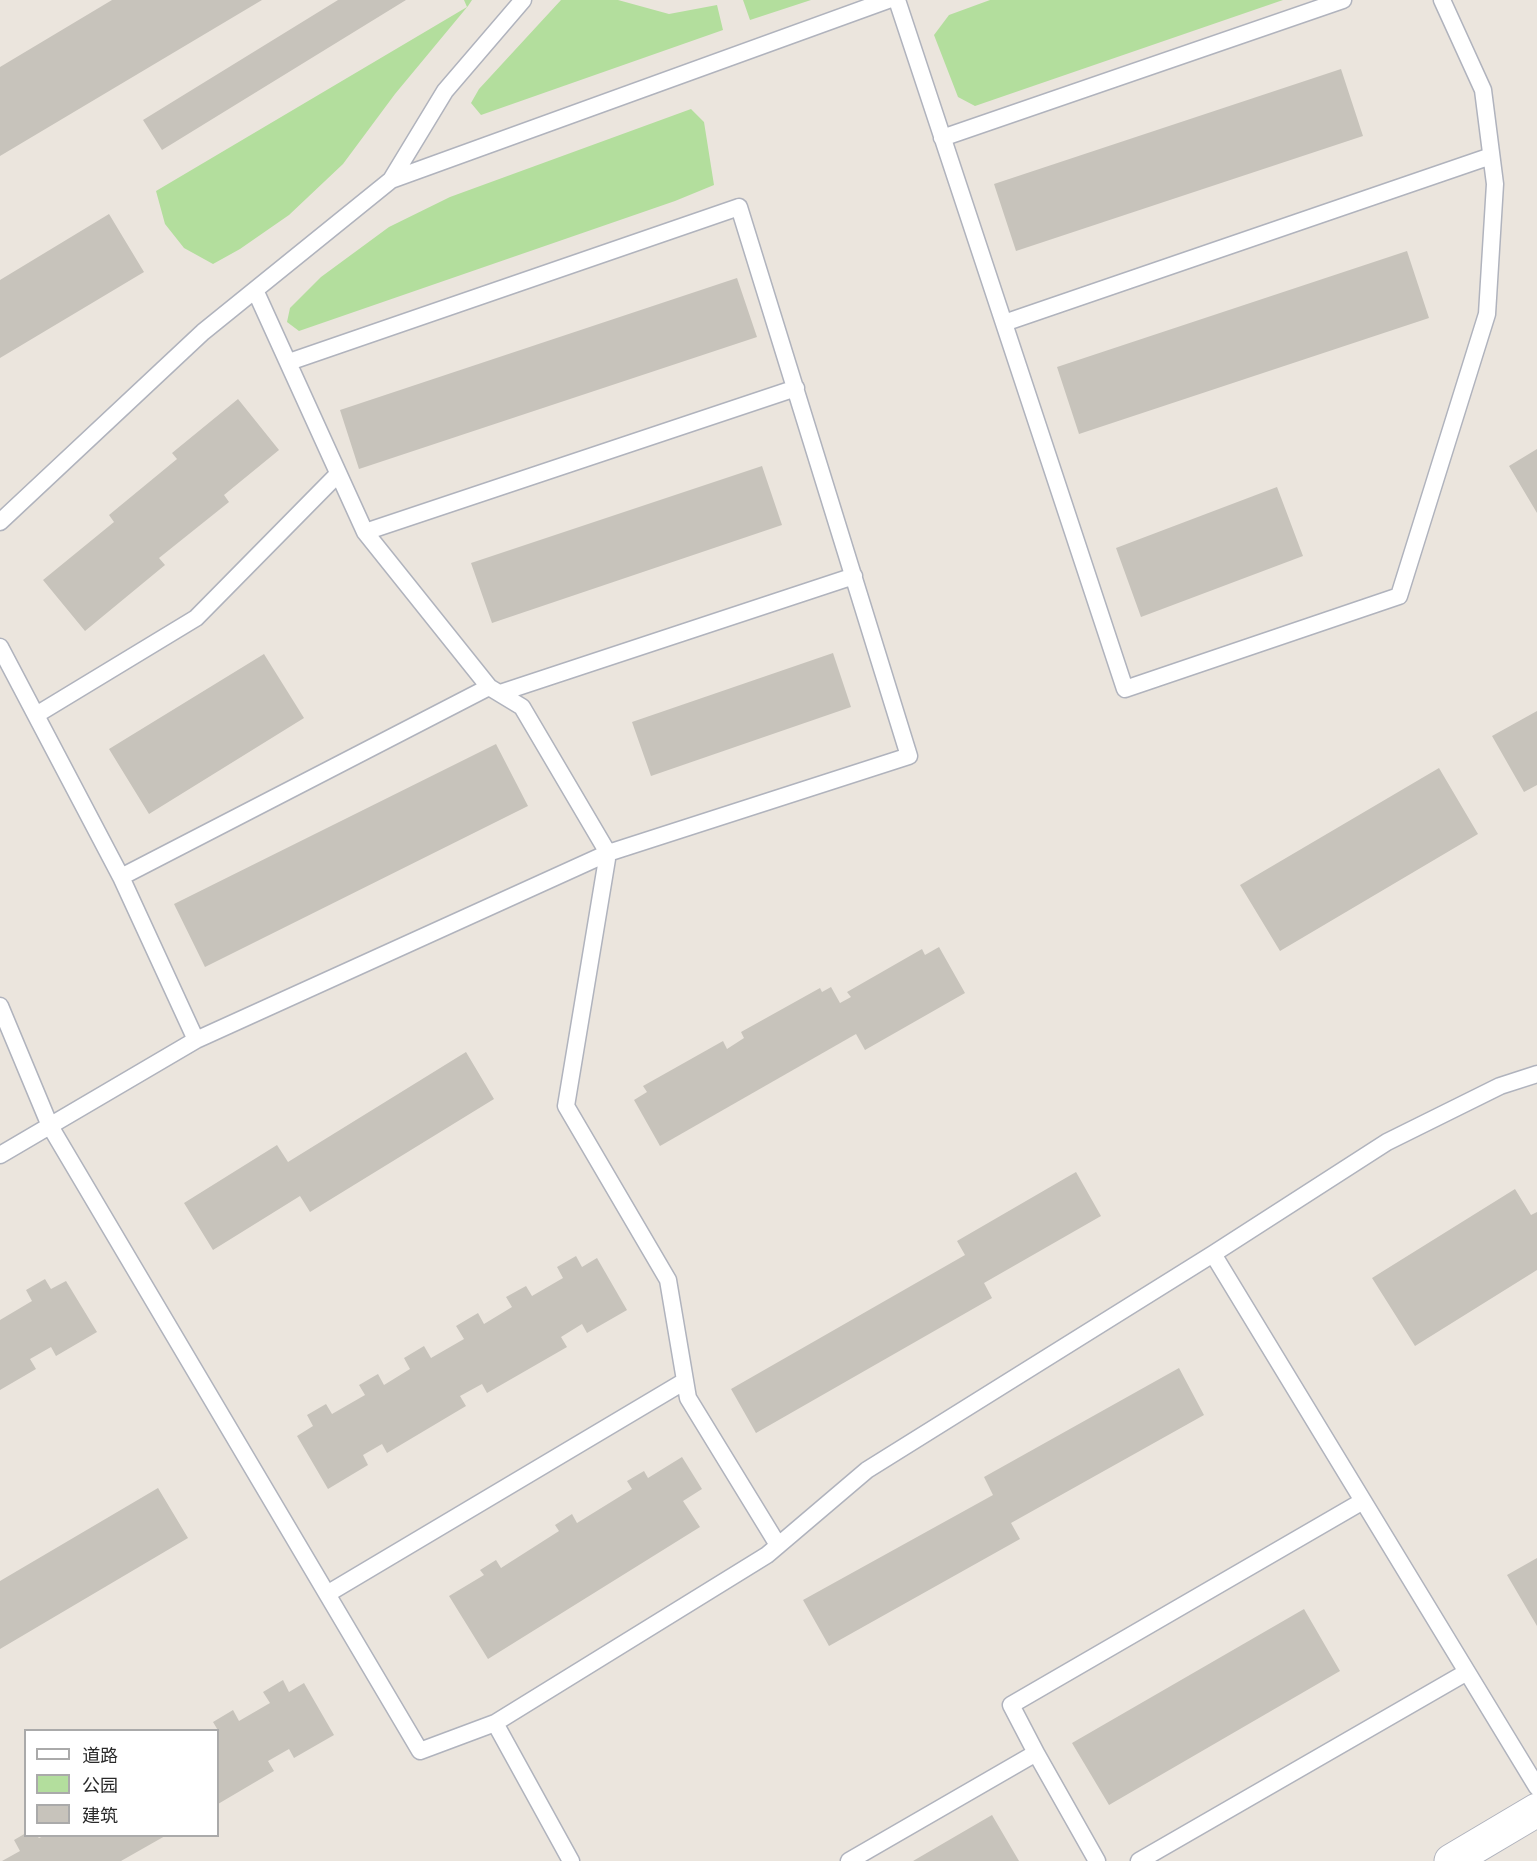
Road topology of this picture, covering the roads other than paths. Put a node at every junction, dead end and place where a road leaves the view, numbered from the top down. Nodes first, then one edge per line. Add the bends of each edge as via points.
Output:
1 (523, 0) edge
2 (888, 0) edge
3 (897, 0) edge
4 (1343, 0) edge
5 (1442, 0) edge
6 (942, 138) junction
7 (1491, 156) junction
8 (392, 180) junction
9 (255, 290) junction
10 (1004, 323) junction
11 (289, 362) junction
12 (796, 388) junction
13 (339, 474) junction
14 (0, 522) edge
15 (365, 532) junction
16 (854, 576) junction
17 (0, 647) edge
18 (495, 690) junction
19 (36, 716) junction
20 (608, 853) junction
21 (121, 877) junction
22 (0, 1006) edge
23 (196, 1040) junction
24 (1537, 1074) edge
25 (50, 1126) junction
26 (0, 1155) edge
27 (1213, 1254) junction
28 (685, 1381) junction
29 (1363, 1500) junction
30 (778, 1545) junction
31 (327, 1594) junction
32 (1467, 1672) junction
33 (495, 1723) junction
34 (1036, 1753) junction
35 (1537, 1787) edge
36 (1537, 1810) edge
37 (571, 1861) edge
38 (849, 1861) edge
39 (1097, 1861) edge
40 (1139, 1861) edge
41 (1451, 1861) edge

1 - 8 lane via 445,91
2 - 8 lane
3 - 6 lane
4 - 6 lane
5 - 7 lane via 1483,90
6 - 10 lane
7 - 10 lane
7 - 10 lane via 1495,184 1487,314 1399,596 1125,689
8 - 9 lane
9 - 11 lane
9 - 14 lane via 203,332
11 - 12 lane via 739,207
11 - 13 lane
12 - 15 lane
12 - 16 lane
13 - 15 lane
13 - 19 lane via 196,618
15 - 18 lane
16 - 18 lane
16 - 20 lane via 909,756
17 - 19 lane
18 - 20 lane via 522,707
18 - 21 lane
19 - 21 lane
20 - 23 lane
20 - 28 lane via 566,1106 668,1280
21 - 23 lane
22 - 25 lane
23 - 25 lane
24 - 27 lane via 1500,1086 1386,1142
25 - 26 lane
25 - 31 lane
27 - 29 lane
27 - 30 lane via 867,1470
28 - 30 lane via 688,1398
28 - 31 lane
29 - 32 lane
29 - 34 lane via 1011,1706
30 - 33 lane via 768,1555
31 - 33 lane via 420,1750
32 - 35 lane
32 - 40 lane
33 - 37 lane
34 - 38 lane
34 - 39 lane
36 - 41 street

